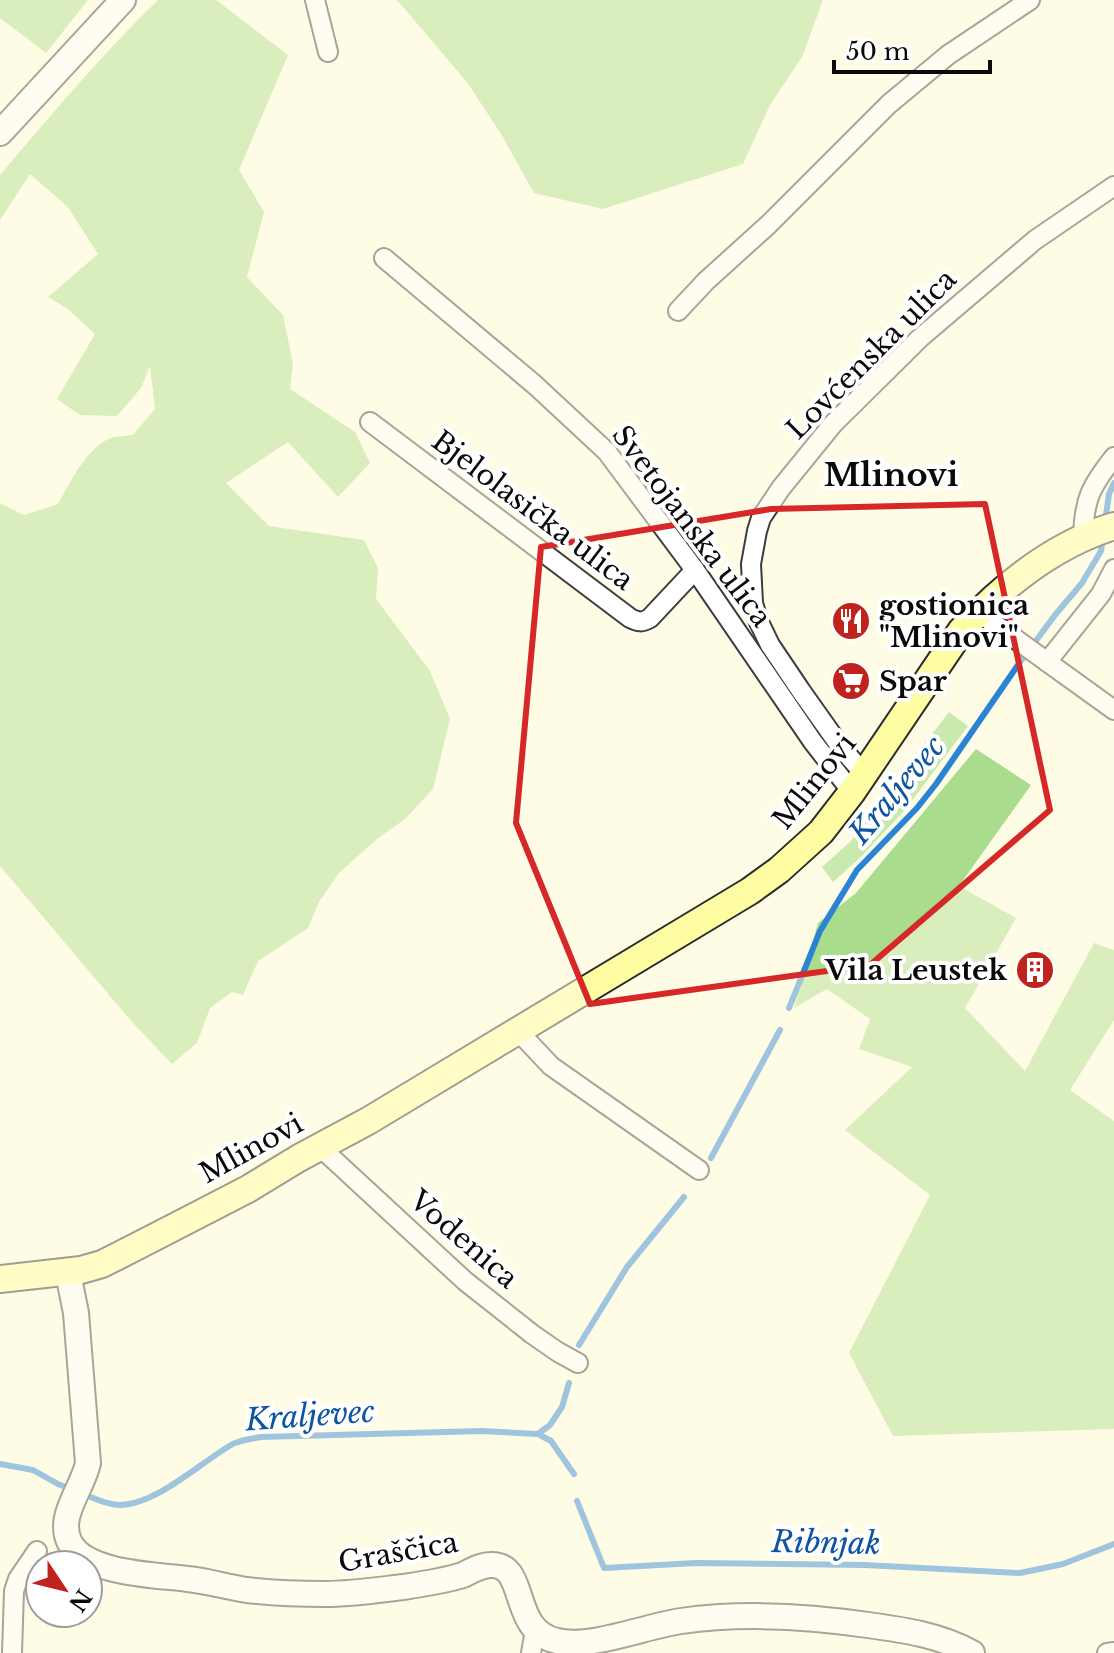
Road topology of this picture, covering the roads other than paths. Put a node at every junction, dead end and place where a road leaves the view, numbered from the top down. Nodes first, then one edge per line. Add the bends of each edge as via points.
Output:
1 (123, 0) edge
2 (315, 0) edge
3 (1030, 0) edge
4 (328, 52) dead end
5 (0, 133) edge
6 (1114, 186) edge
7 (384, 258) dead end
8 (678, 311) dead end
9 (370, 422) dead end
10 (1114, 457) edge
11 (1096, 532) edge
12 (1114, 569) edge
13 (695, 570) junction
14 (978, 612) junction
15 (1044, 660) junction
16 (1114, 710) edge
17 (858, 783) junction
18 (518, 1031) junction
19 (320, 1147) junction
20 (699, 1170) dead end
21 (68, 1273) junction
22 (0, 1279) edge
23 (578, 1363) dead end
24 (24, 1570) edge
25 (533, 1641) edge
26 (1114, 1652) edge
27 (12, 1653) edge
28 (972, 1653) edge
29 (1107, 1653) edge

1 - 5 street
2 - 4 street
3 - 8 street via 948,55 889,104
6 - 17 street, Lovćenska ulica via 1035,240 920,338 833,424 761,518 751,564 753,603 762,631
7 - 13 street, Svetojanska ulica via 591,436
9 - 13 street, Bjelolasička ulica via 638,622 650,618
10 - 11 street via 1089,494 1084,512
11 - 14 main road, Mlinovi via 1036,563
12 - 15 street via 1101,594
13 - 17 street, Svetojanska ulica via 813,742
14 - 15 street
14 - 17 main road, Mlinovi
15 - 16 street
17 - 18 main road, Mlinovi via 821,832 779,870
18 - 19 main road, Mlinovi
18 - 20 street via 551,1066
19 - 21 main road, Mlinovi via 102,1264
19 - 23 street, Vodenica via 465,1281
21 - 22 main road, Mlinovi
21 - 25 street, Graščica via 88,1463 66,1525 78,1553 128,1571 277,1593 406,1586 499,1566 514,1579
24 - 27 street via 14,1591
25 - 28 street, Graščica via 581,1642 680,1621 786,1616 894,1629 945,1640
26 - 29 street

